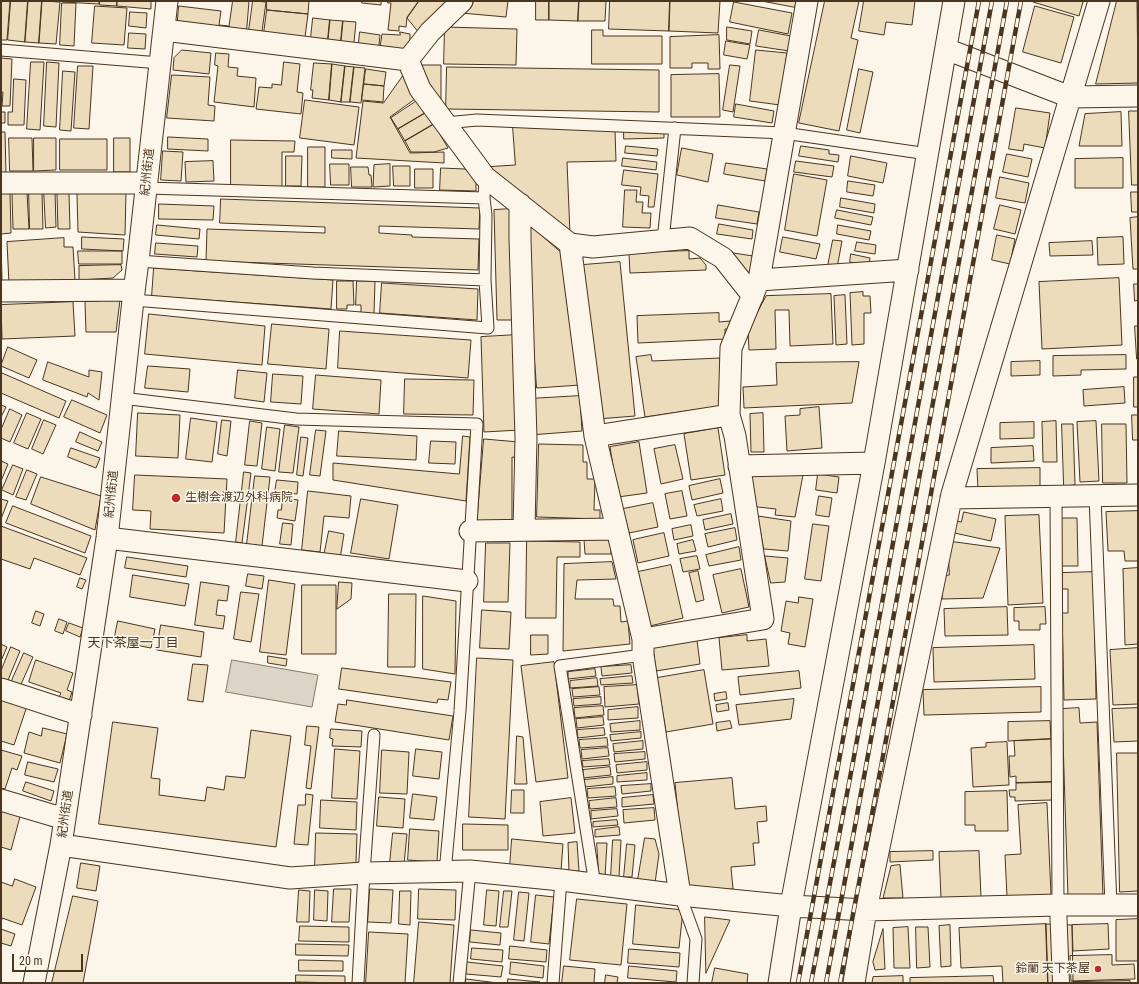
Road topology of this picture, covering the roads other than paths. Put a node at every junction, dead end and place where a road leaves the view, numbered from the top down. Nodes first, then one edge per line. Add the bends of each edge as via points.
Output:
1 (167, 1) edge
2 (462, 1) edge
3 (807, 1) edge
4 (954, 1) edge
5 (1099, 1) edge
6 (164, 30) junction
7 (946, 49) junction
8 (1, 50) edge
9 (408, 60) junction
10 (160, 63) junction
11 (1138, 96) edge
12 (1070, 97) junction
13 (445, 123) junction
14 (675, 128) junction
15 (784, 133) junction
16 (928, 154) junction
17 (485, 178) junction
18 (1, 184) edge
19 (146, 186) junction
20 (484, 198) junction
21 (520, 204) junction
22 (663, 240) junction
23 (570, 244) junction
24 (138, 261) junction
25 (908, 270) junction
26 (485, 280) junction
27 (756, 288) junction
28 (1, 291) edge
29 (133, 295) junction
30 (122, 398) junction
31 (729, 415) junction
32 (595, 436) junction
33 (874, 463) junction
34 (739, 466) junction
35 (1138, 495) edge
36 (1056, 496) junction
37 (1096, 496) junction
38 (951, 498) junction
39 (617, 529) junction
40 (524, 530) junction
41 (470, 532) junction
42 (107, 538) junction
43 (467, 581) junction
44 (643, 647) junction
45 (1, 689) edge
46 (80, 715) junction
47 (374, 735) dead end
48 (1, 800) edge
49 (65, 820) junction
50 (62, 845) junction
51 (470, 871) junction
52 (445, 872) junction
53 (364, 873) junction
54 (561, 880) junction
55 (596, 885) junction
56 (680, 895) junction
57 (1058, 905) junction
58 (1138, 905) edge
59 (791, 906) junction
60 (1111, 906) junction
61 (866, 910) junction
62 (34, 983) edge
63 (358, 983) edge
64 (459, 983) edge
65 (553, 983) edge
66 (693, 983) edge
67 (779, 983) edge
68 (854, 983) edge
69 (1061, 983) edge

1 - 6 street, 紀州街道
2 - 9 street via 430,32
3 - 15 street
4 - 7 street
5 - 12 street
6 - 9 street
6 - 10 street, 紀州街道
7 - 12 street
7 - 16 street
8 - 10 lane
9 - 13 street via 420,89
10 - 19 street, 紀州街道
11 - 12 street
12 - 38 street
13 - 14 lane via 477,120
13 - 17 street
14 - 15 lane
14 - 22 lane
15 - 16 lane
15 - 27 street
16 - 25 street
17 - 20 lane
17 - 21 street
18 - 19 street
19 - 20 lane
19 - 24 street, 紀州街道
20 - 26 lane
21 - 23 street
21 - 40 street via 526,438
22 - 23 street via 592,247
22 - 27 street via 690,238 723,258
23 - 32 street
24 - 26 lane via 313,273
24 - 29 street, 紀州街道
25 - 27 street
25 - 33 street
26 - 29 lane via 488,328
27 - 31 street via 731,348
28 - 29 street
29 - 30 street, 紀州街道
30 - 41 lane via 296,420 477,424
30 - 42 street, 紀州街道
31 - 32 street
31 - 34 street
32 - 39 street
33 - 34 street
33 - 59 street
34 - 44 street via 763,619
35 - 37 street
36 - 37 street
36 - 38 street
36 - 57 lane
37 - 60 lane
38 - 61 street
39 - 40 street
39 - 44 street
40 - 41 street
41 - 43 lane
42 - 43 street
42 - 46 street, 紀州街道
43 - 52 lane via 460,711
44 - 55 lane via 560,666
44 - 56 street
45 - 46 street
46 - 49 street, 紀州街道
47 - 53 lane
48 - 49 street
49 - 50 street, 紀州街道
50 - 53 street via 290,878
50 - 62 street, 紀州街道
51 - 52 street
51 - 54 street
51 - 64 lane
52 - 53 street
53 - 63 lane
54 - 55 street
54 - 65 lane
55 - 56 street
56 - 59 street
56 - 66 lane via 696,939
57 - 60 street
57 - 61 street
57 - 69 street
58 - 60 street
59 - 61 street
59 - 67 street
61 - 68 street

